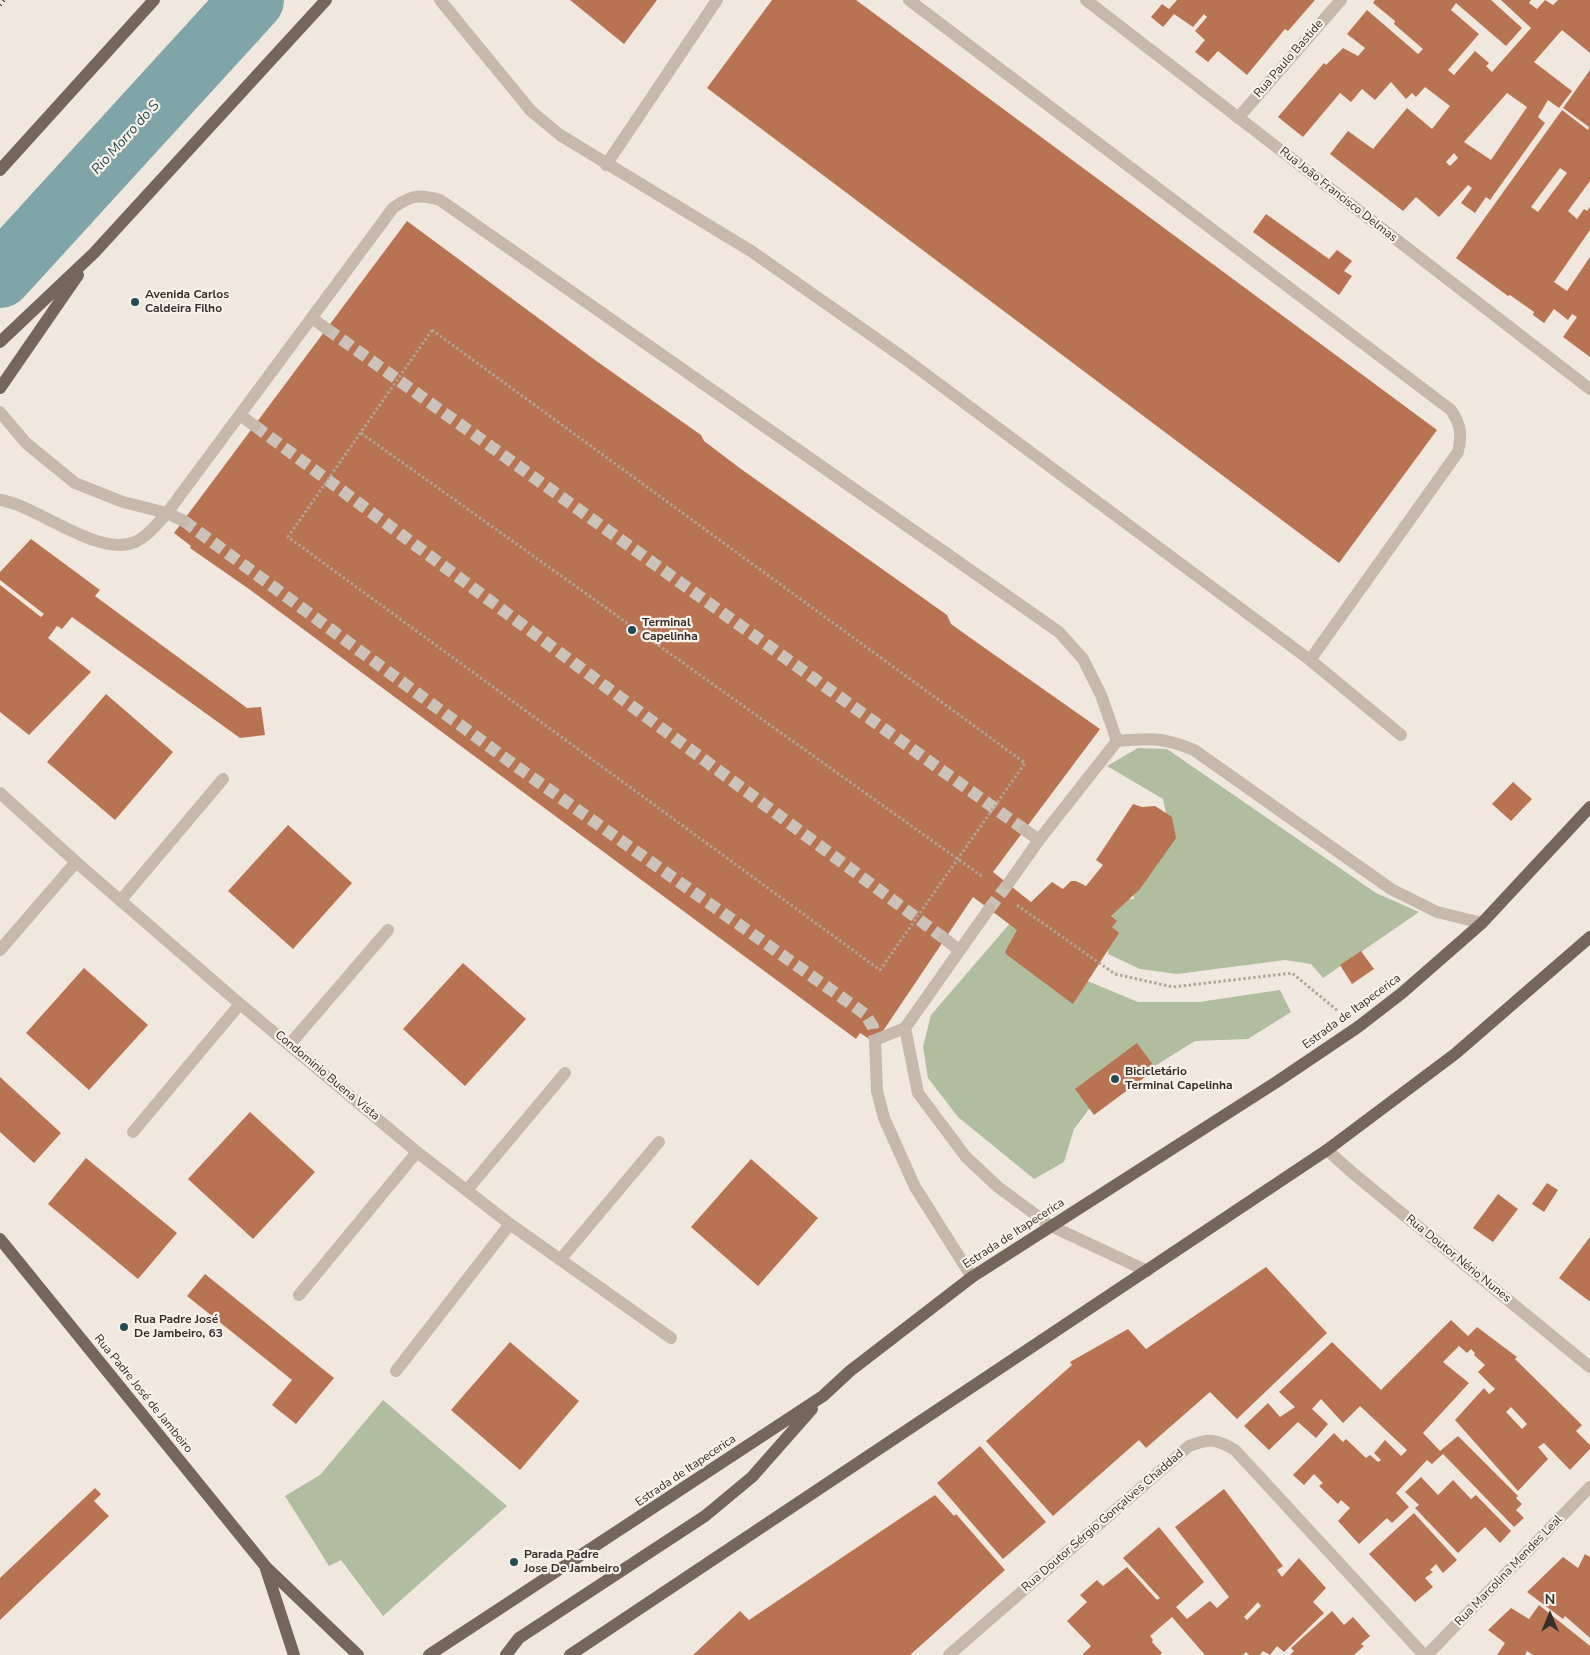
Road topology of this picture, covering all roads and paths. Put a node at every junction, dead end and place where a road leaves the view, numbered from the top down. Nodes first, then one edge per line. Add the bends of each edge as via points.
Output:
1 (154, 0) edge
2 (326, 0) edge
3 (440, 0) edge
4 (717, 0) edge
5 (909, 0) edge
6 (1086, 0) edge
7 (1341, 0) edge
8 (1238, 118) junction
9 (606, 165) junction
10 (0, 170) edge
11 (94, 253) junction
12 (312, 318) junction
13 (327, 329) tunnel mouth
14 (0, 342) edge
15 (0, 388) edge
16 (1590, 389) edge
17 (0, 412) edge
18 (240, 415) junction
19 (255, 426) tunnel mouth
20 (360, 433) junction
21 (0, 500) edge
22 (167, 513) junction
23 (184, 521) tunnel mouth
24 (1310, 660) junction
25 (1401, 735) dead end
26 (1117, 741) junction
27 (223, 779) dead end
28 (0, 793) edge
29 (1590, 807) edge
30 (1025, 830) tunnel mouth
31 (1039, 840) junction
32 (958, 858) junction
33 (76, 862) junction
34 (987, 880) dead end
35 (1008, 884) tunnel mouth
36 (1009, 899) dead end
37 (121, 900) junction
38 (989, 909) tunnel mouth
39 (1482, 923) junction
40 (388, 930) dead end
41 (1590, 937) edge
42 (945, 938) tunnel mouth
43 (0, 950) edge
44 (959, 950) junction
45 (240, 1004) junction
46 (1358, 1027) junction
47 (905, 1028) junction
48 (290, 1044) junction
49 (566, 1073) dead end
50 (133, 1132) dead end
51 (659, 1142) dead end
52 (1327, 1150) junction
53 (417, 1152) junction
54 (467, 1190) junction
55 (510, 1224) junction
56 (1051, 1226) junction
57 (0, 1239) edge
58 (560, 1260) junction
59 (1147, 1271) junction
60 (972, 1277) junction
61 (298, 1295) dead end
62 (671, 1338) dead end
63 (1590, 1367) edge
64 (396, 1371) dead end
65 (823, 1396) junction
66 (1590, 1487) edge
67 (266, 1567) junction
68 (294, 1655) edge
69 (358, 1655) edge
70 (429, 1655) edge
71 (506, 1655) edge
72 (570, 1655) edge
73 (950, 1655) edge
74 (1426, 1655) edge

1 - 10 main road
2 - 11 main road
3 - 9 street via 532,111 560,135
4 - 9 street
5 - 24 street via 1451,410 1460,422 1462,436 1458,452
6 - 8 street, Rua João Francisco Delmas
7 - 8 street, Rua Paulo Bastide
8 - 16 street, Rua João Francisco Delmas
9 - 24 street via 751,251 904,358
11 - 14 main road
11 - 15 main road
12 - 13 street
12 - 18 street
12 - 26 street via 393,208 407,198 424,195 440,200 1059,632 1083,659 1102,695
17 - 22 street via 26,443 75,483 123,502
18 - 19 street
18 - 22 street
20 - 32 path
20 - 32 path via 432,330 1025,763
20 - 32 path via 288,537 880,970
21 - 22 street via 98,541 117,545 135,542
22 - 23 street
24 - 25 street
26 - 31 street
26 - 39 street via 1171,740 1194,750 1391,889 1437,912
27 - 37 street
28 - 33 street, Condominio Buena Vista
29 - 39 main road, Estrada de Itapecerica
30 - 31 street
31 - 35 street
32 - 34 path
33 - 37 street, Condominio Buena Vista
33 - 43 street
36 - 46 path via 1116,974 1173,987 1292,972
37 - 45 street, Condominio Buena Vista
38 - 44 street
39 - 46 main road, Estrada de Itapecerica
40 - 48 street
41 - 52 main road via 1455,1054
42 - 44 street
44 - 47 street
45 - 48 street, Condominio Buena Vista
45 - 50 street
46 - 56 main road, Estrada de Itapecerica
47 - 56 street via 918,1092 937,1121 966,1158 998,1187
47 - 60 street via 875,1040 877,1091 884,1118 915,1187
48 - 53 street, Condominio Buena Vista
49 - 54 street
51 - 58 street
52 - 59 main road
52 - 63 street, Rua Doutor Nério Nunes
53 - 54 street, Condominio Buena Vista
53 - 61 street
54 - 55 street, Condominio Buena Vista
55 - 58 street, Condominio Buena Vista
55 - 64 street
56 - 59 street
56 - 60 main road, Estrada de Itapecerica
57 - 67 main road, Rua Padre José de Jambeiro
58 - 62 street, Condominio Buena Vista
59 - 72 main road
60 - 65 main road, Estrada de Itapecerica via 850,1371
65 - 70 main road, Estrada de Itapecerica
65 - 71 main road via 752,1477 705,1516 519,1638
66 - 74 street, Rua Marcolina Mendes Leal
67 - 68 main road, Rua Padre José de Jambeiro
67 - 69 main road, Rua Padre José de Jambeiro
73 - 74 street, Rua Doutor Sérgio Gonçalves Chaddad via 1189,1446 1204,1440 1222,1441 1235,1450

